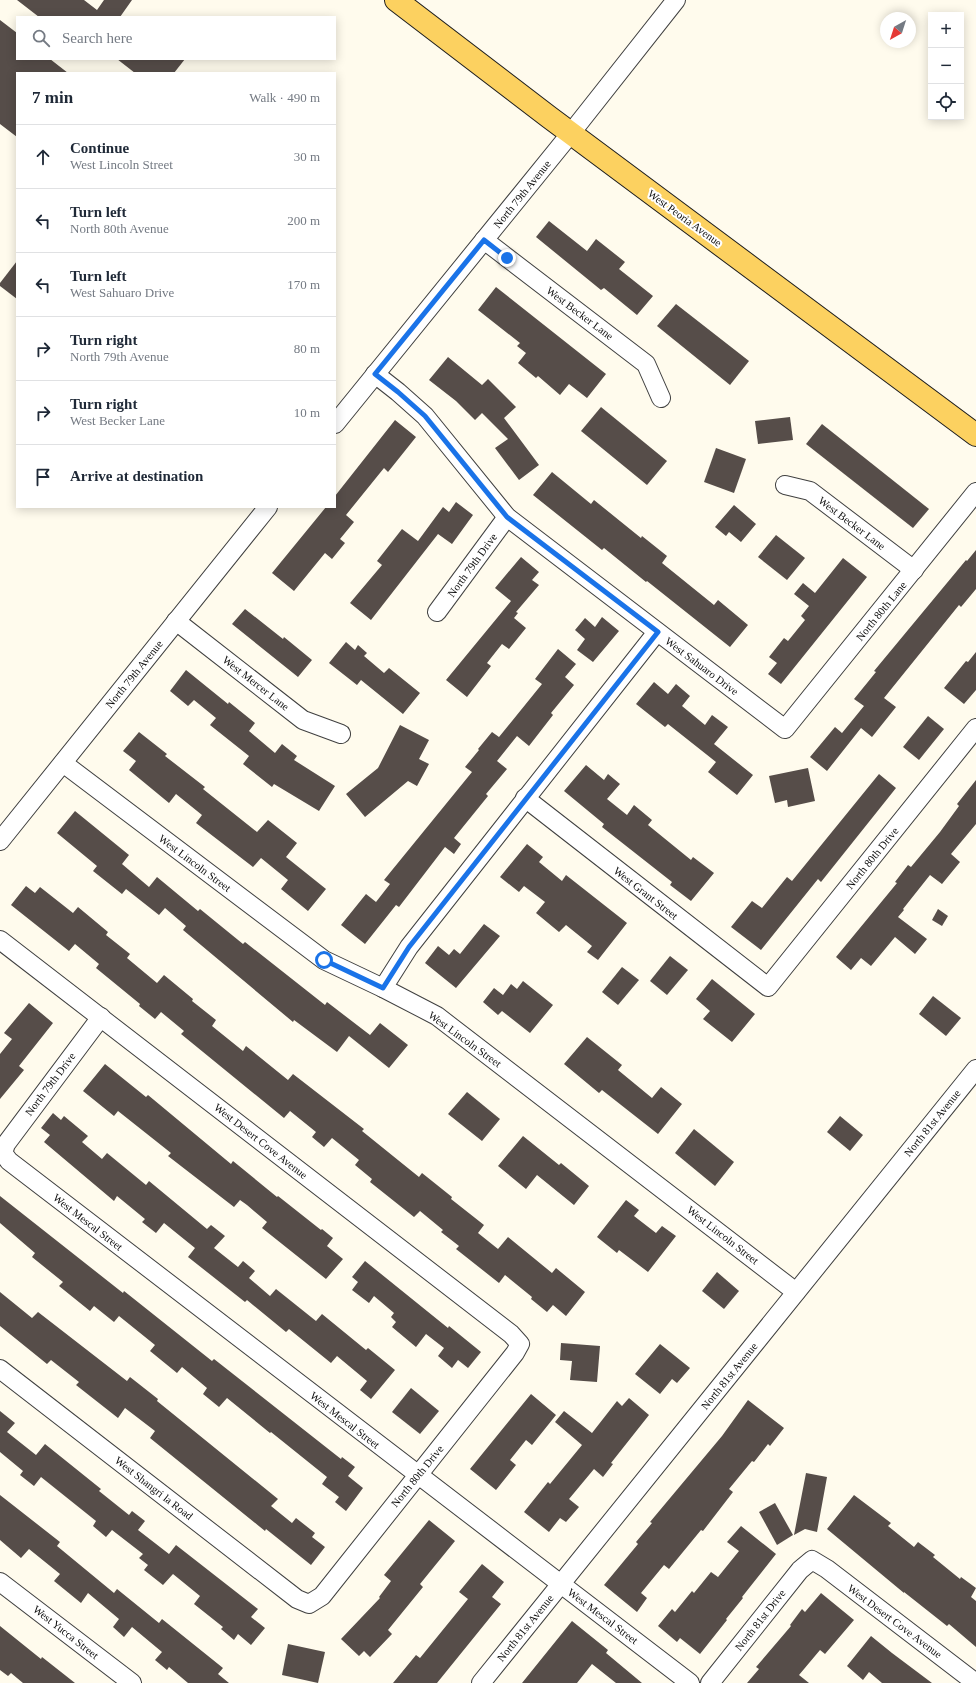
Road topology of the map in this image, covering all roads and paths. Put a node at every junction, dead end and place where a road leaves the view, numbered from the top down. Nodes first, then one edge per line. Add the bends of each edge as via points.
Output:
1 (396, 0) edge
2 (676, 0) edge
3 (572, 133) junction
4 (484, 240) junction
5 (375, 374) junction
6 (662, 398) dead end
7 (336, 423) edge
8 (976, 434) edge
9 (785, 484) dead end
10 (976, 492) edge
11 (267, 508) edge
12 (507, 517) junction
13 (914, 570) junction
14 (437, 612) dead end
15 (176, 621) junction
16 (658, 632) junction
17 (976, 728) edge
18 (785, 729) joint
19 (342, 734) dead end
20 (63, 763) junction
21 (525, 798) junction
22 (0, 842) edge
23 (0, 940) edge
24 (768, 987) joint
25 (383, 988) junction
26 (101, 1017) junction
27 (976, 1069) edge
28 (3, 1153) joint
29 (796, 1292) junction
30 (520, 1344) joint
31 (0, 1369) edge
32 (418, 1476) junction
33 (812, 1560) joint
34 (0, 1582) edge
35 (561, 1584) junction
36 (309, 1604) joint
37 (132, 1683) edge
38 (481, 1683) edge
39 (690, 1683) edge
40 (710, 1683) edge
41 (976, 1683) edge

1 - 3 main road, West Peoria Avenue
2 - 3 street, North 79th Avenue
3 - 4 street, North 79th Avenue
3 - 8 main road, West Peoria Avenue
4 - 5 street, North 79th Avenue
4 - 6 street, West Becker Lane via 646,364
5 - 7 street, North 79th Avenue
5 - 12 street, West Sahuaro Drive via 425,416
9 - 13 street, West Becker Lane via 810,491
10 - 13 street, North 80th Lane
11 - 15 street, North 79th Avenue
12 - 14 street, North 79th Drive
12 - 16 street, West Sahuaro Drive
13 - 18 street, North 80th Lane
15 - 19 street, West Mercer Lane via 303,720
15 - 20 street, North 79th Avenue
16 - 18 street, West Sahuaro Drive
16 - 21 street
17 - 24 street, North 80th Drive
20 - 22 street, North 79th Avenue
20 - 25 street, West Lincoln Street via 324,960
21 - 24 street, West Grant Street
21 - 25 street via 409,947
23 - 26 street, West Desert Cove Avenue
25 - 29 street, West Lincoln Street via 437,1016
26 - 28 street, North 79th Drive via 6,1144
26 - 30 street, West Desert Cove Avenue via 511,1334
27 - 29 street, North 81st Avenue
28 - 32 street, West Mescal Street via 9,1161
29 - 35 street, North 81st Avenue
30 - 32 street, North 80th Drive
31 - 36 street, West Shangri la Road via 297,1599
32 - 35 street, West Mescal Street
32 - 36 street, North 80th Drive via 322,1596
33 - 40 street, North 81st Drive via 800,1570
33 - 41 street, West Desert Cove Avenue
34 - 37 street, West Yucca Street
35 - 38 street, North 81st Avenue
35 - 39 street, West Mescal Street

